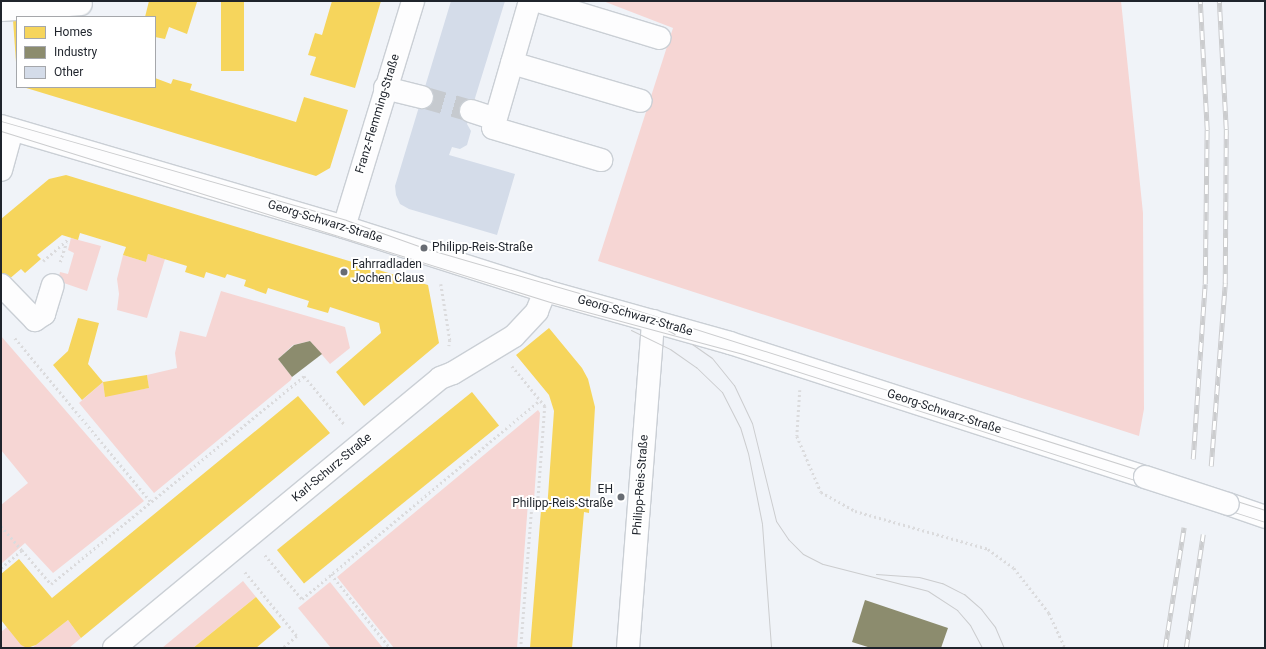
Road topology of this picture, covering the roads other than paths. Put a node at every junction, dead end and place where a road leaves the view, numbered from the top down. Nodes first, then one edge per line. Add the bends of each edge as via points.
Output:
1 (413, 1) edge
2 (530, 1) edge
3 (538, 1) edge
4 (81, 4) dead end
5 (1, 10) edge
6 (660, 38) dead end
7 (512, 63) junction
8 (385, 88) junction
9 (422, 97) tunnel mouth
10 (641, 101) dead end
11 (471, 111) tunnel mouth
12 (495, 119) junction
13 (6, 128) edge
14 (601, 160) dead end
15 (1, 170) edge
16 (344, 227) junction
17 (1, 285) edge
18 (53, 285) dead end
19 (545, 291) junction
20 (653, 321) junction
21 (1265, 517) edge
22 (114, 648) edge
23 (628, 648) edge

1 - 8 street, Franz-Flemming-Straße
2 - 7 street
3 - 6 street
4 - 5 street
7 - 10 street
7 - 12 street
8 - 9 street
8 - 16 street, Franz-Flemming-Straße
11 - 12 street
12 - 14 street via 493,128
13 - 15 street
13 - 16 street, Georg-Schwarz-Straße
16 - 19 street, Georg-Schwarz-Straße
17 - 18 street via 35,320 44,314
19 - 20 street, Georg-Schwarz-Straße
19 - 22 street, Karl-Schurz-Straße via 537,311 514,336 453,373 440,378
20 - 21 street, Georg-Schwarz-Straße, bridge via 801,366
20 - 23 street, Philipp-Reis-Straße

